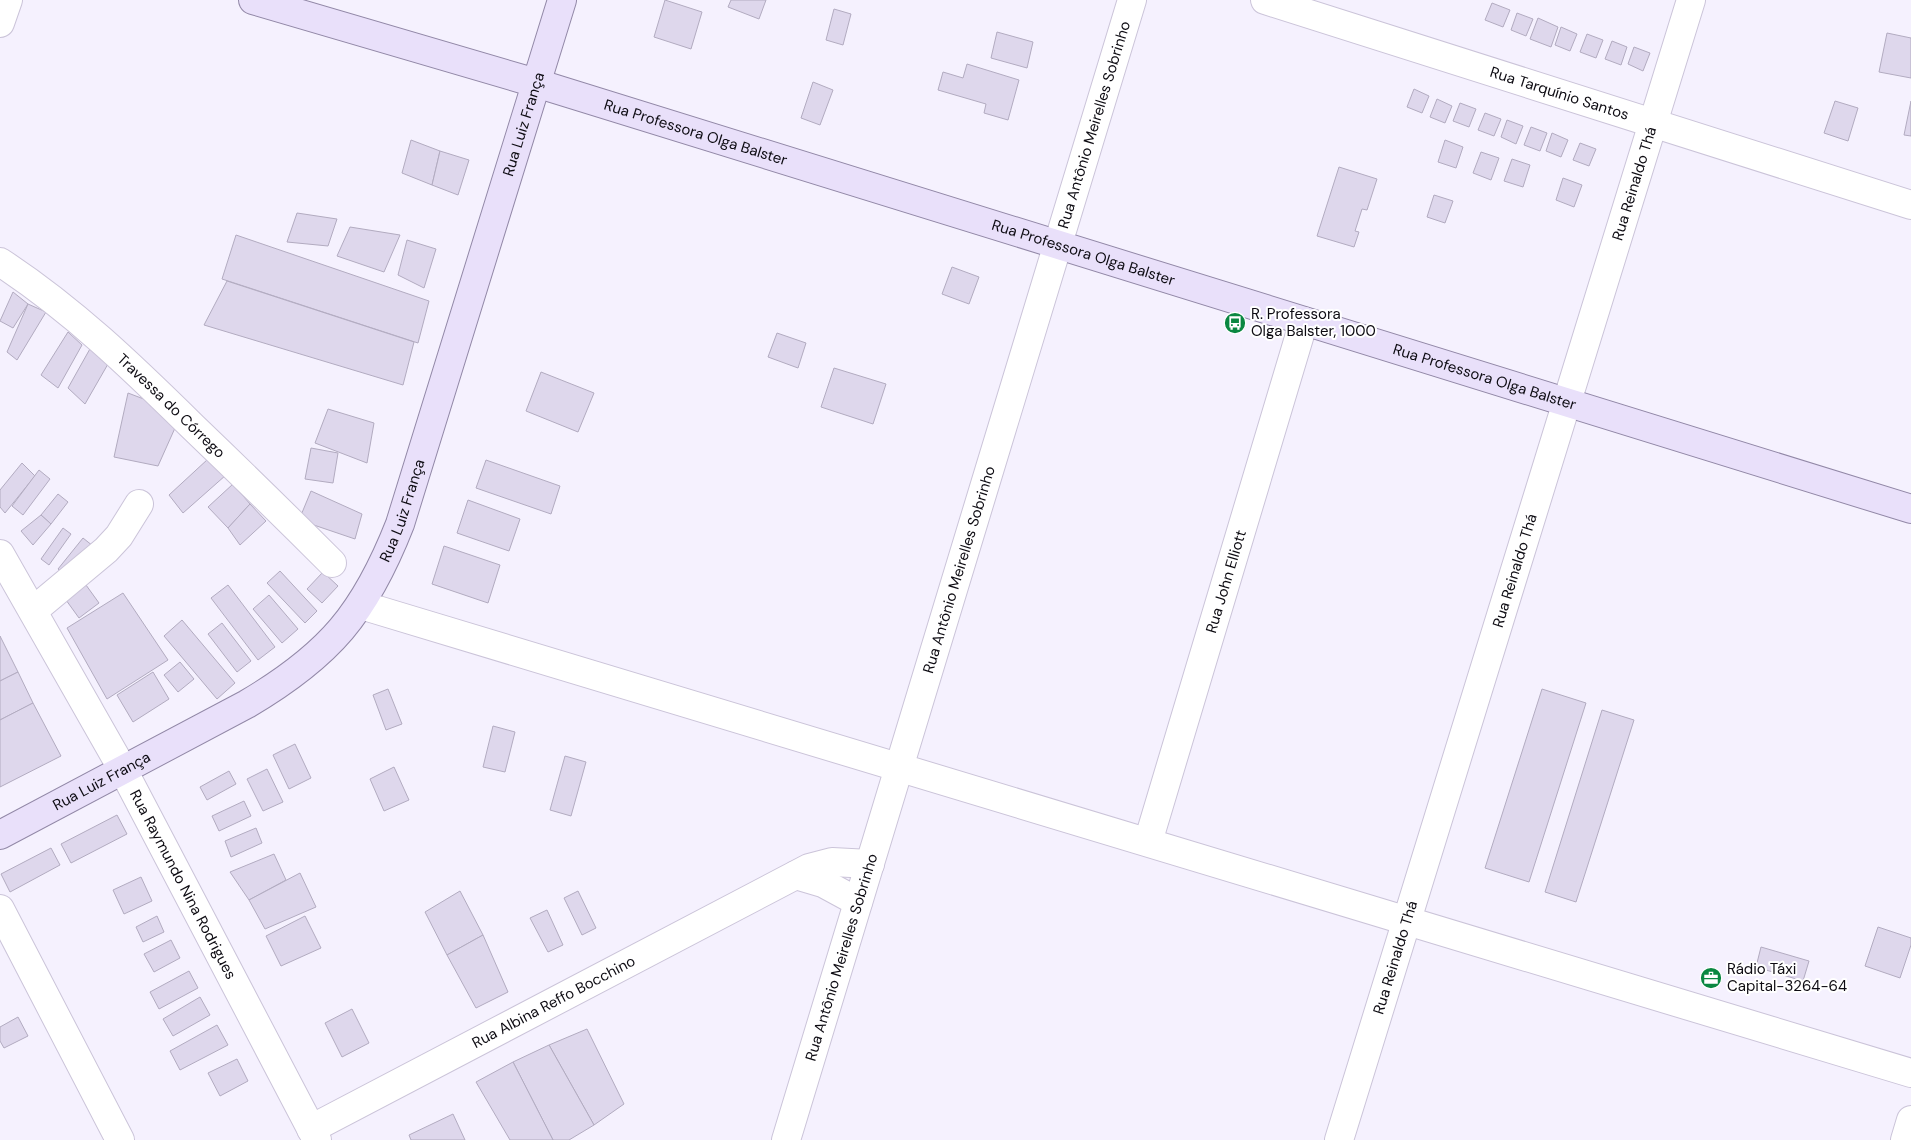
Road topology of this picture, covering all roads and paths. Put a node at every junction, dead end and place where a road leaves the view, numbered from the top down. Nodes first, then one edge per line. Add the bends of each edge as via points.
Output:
1 (8, 0) edge
2 (253, 0) edge
3 (562, 0) edge
4 (1132, 0) edge
5 (1265, 0) edge
6 (1691, 0) edge
7 (0, 24) edge
8 (536, 83) junction
9 (1653, 123) junction
10 (1911, 205) edge
11 (1058, 245) junction
12 (0, 262) edge
13 (1304, 321) junction
14 (1567, 402) junction
15 (139, 504) dead end
16 (1911, 509) edge
17 (0, 554) edge
18 (332, 562) dead end
19 (361, 605) junction
20 (34, 610) junction
21 (899, 767) junction
22 (123, 770) junction
23 (0, 835) edge
24 (1148, 842) junction
25 (870, 864) junction
26 (796, 876) junction
27 (858, 902) junction
28 (0, 909) edge
29 (1407, 920) junction
30 (1911, 1072) edge
31 (1911, 1120) edge
32 (314, 1134) edge
33 (120, 1140) edge
34 (786, 1140) edge
35 (1339, 1140) edge
36 (1905, 1140) edge

1 - 7 street
2 - 8 main road, Rua Professora Olga Balster
3 - 8 main road, Rua Luiz França
4 - 11 street, Rua Antônio Meirelles Sobrinho
5 - 9 street, Rua Tarquínio Santos
6 - 9 street, Rua Reinaldo Thá
8 - 11 main road, Rua Professora Olga Balster
8 - 19 main road, Rua Luiz França via 400,524
9 - 10 street, Rua Tarquínio Santos
9 - 14 street, Rua Reinaldo Thá
11 - 13 main road, Rua Professora Olga Balster
11 - 21 street, Rua Antônio Meirelles Sobrinho
12 - 18 street, Travessa do Córrego via 96,334
13 - 14 main road, Rua Professora Olga Balster
13 - 24 street, Rua John Elliott
14 - 16 main road, Rua Professora Olga Balster
14 - 29 street, Rua Reinaldo Thá
15 - 20 street via 106,550
17 - 20 street, Rua Raymundo Nina Rodrigues
19 - 21 street
19 - 22 main road, Rua Luiz França via 344,629 313,660 281,684
20 - 22 street, Rua Raymundo Nina Rodrigues
21 - 24 street
21 - 25 street, Rua Antônio Meirelles Sobrinho
22 - 23 main road, Rua Luiz França
22 - 32 street, Rua Raymundo Nina Rodrigues
24 - 29 street
25 - 26 street, Rua Albina Reffo Bocchino via 832,862 809,868
25 - 27 street, Rua Antônio Meirelles Sobrinho
26 - 27 street via 823,883
26 - 32 street, Rua Albina Reffo Bocchino
27 - 34 street, Rua Antônio Meirelles Sobrinho
28 - 33 street
29 - 30 street
29 - 35 street, Rua Reinaldo Thá
31 - 36 street

